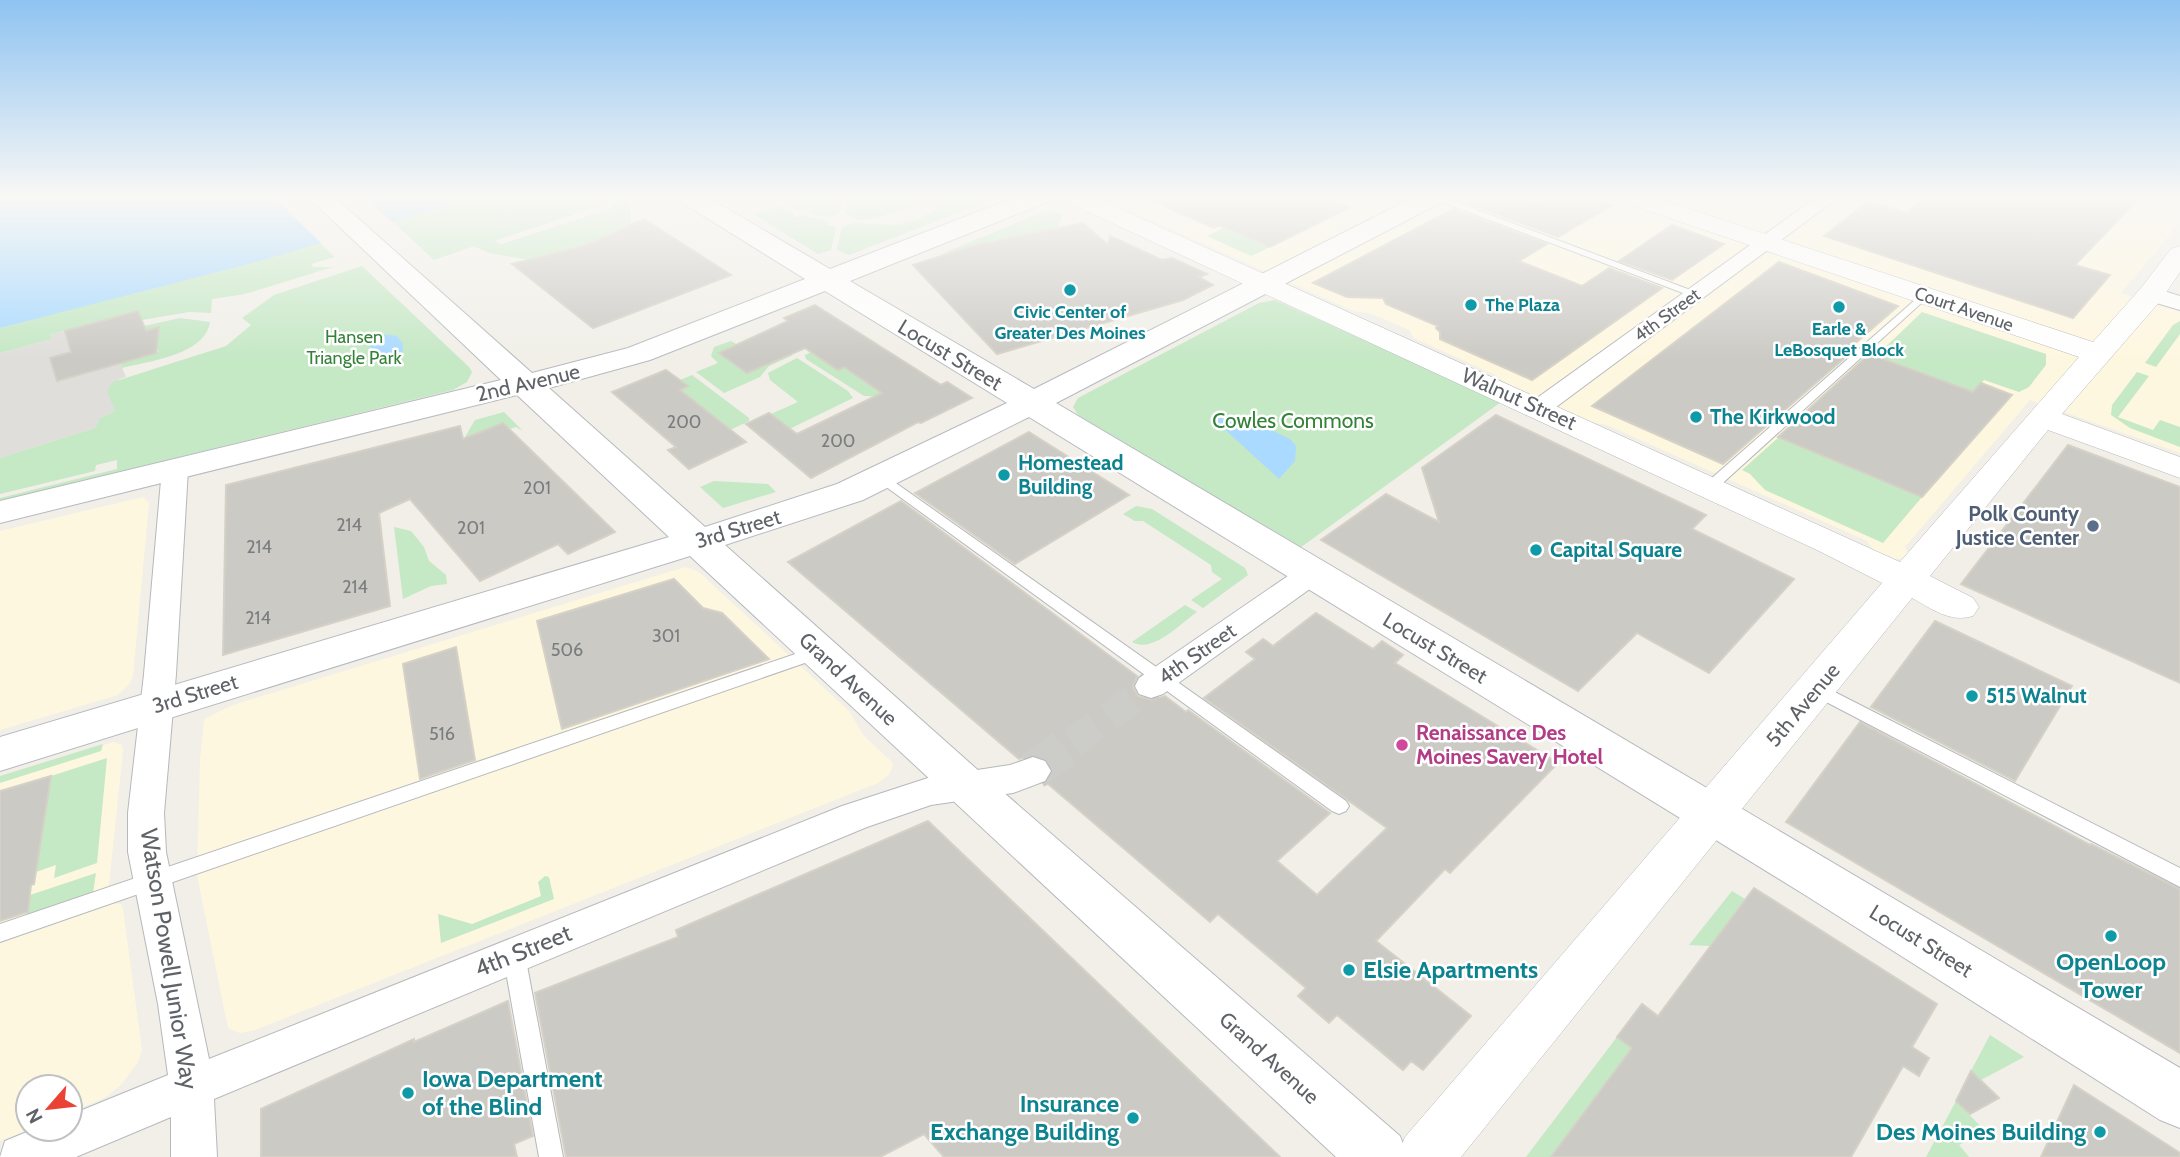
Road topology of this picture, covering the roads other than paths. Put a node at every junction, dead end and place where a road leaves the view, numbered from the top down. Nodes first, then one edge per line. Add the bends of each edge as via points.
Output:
1 (379, 251) edge
2 (778, 251) edge
3 (902, 251) edge
4 (1195, 251) edge
5 (1326, 251) edge
6 (1579, 251) edge
7 (1754, 251) edge
8 (1793, 251) edge
9 (2180, 254) edge
10 (827, 281) junction
11 (1264, 282) junction
12 (1695, 294) junction
13 (2151, 294) junction
14 (1924, 295) junction
15 (2180, 303) edge
16 (2099, 354) junction
17 (526, 383) junction
18 (1030, 404) junction
19 (1539, 408) junction
20 (2042, 417) junction
21 (2180, 468) edge
22 (175, 469) junction
23 (883, 478) junction
24 (1710, 487) junction
25 (0, 512) edge
26 (699, 541) junction
27 (1311, 574) junction
28 (1906, 582) junction
29 (1960, 607) dead end
30 (819, 652) junction
31 (1157, 683) junction
32 (1817, 689) junction
33 (157, 706) junction
34 (0, 754) edge
35 (1033, 771) tunnel mouth
36 (964, 785) junction
37 (1339, 806) dead end
38 (1713, 814) junction
39 (2180, 878) edge
40 (152, 881) junction
41 (0, 933) edge
42 (514, 955) junction
43 (191, 1087) junction
44 (2180, 1100) edge
45 (21, 1157) edge
46 (194, 1157) edge
47 (551, 1157) edge
48 (1379, 1157) edge
49 (1425, 1157) edge

1 - 17 main road, Grand Avenue
2 - 10 main road, Locust Street
3 - 10 main road, 2nd Avenue
4 - 11 street, Walnut Street
5 - 11 main road, 3rd Street
6 - 12 lane
7 - 12 street, 4th Street
8 - 14 street, Court Avenue
9 - 13 street, 5th Avenue
10 - 17 main road, 2nd Avenue via 670,344
10 - 18 main road, Locust Street
11 - 18 main road, 3rd Street
11 - 19 street, Walnut Street
12 - 19 street, 4th Street
13 - 15 street
13 - 16 street, 5th Avenue
14 - 16 street, Court Avenue
14 - 24 lane
16 - 20 street, 5th Avenue
17 - 22 main road, 2nd Avenue
17 - 26 main road, Grand Avenue
18 - 23 main road, 3rd Street
18 - 27 main road, Locust Street
19 - 24 street, Walnut Street
20 - 21 street
20 - 28 street, 5th Avenue
22 - 25 main road, 2nd Avenue
22 - 33 street, Watson Powell Junior Way
23 - 26 main road, 3rd Street
23 - 31 lane
24 - 28 street, Walnut Street
26 - 30 main road, Grand Avenue
26 - 33 main road, 3rd Street
27 - 31 street, 4th Street
27 - 38 main road, Locust Street
28 - 29 street, Walnut Street
28 - 32 street, 5th Avenue
30 - 36 main road, Grand Avenue
30 - 40 lane
31 - 37 lane
32 - 38 street, 5th Avenue
32 - 39 lane
33 - 34 main road, 3rd Street
33 - 40 street, Watson Powell Junior Way via 145,824
35 - 36 street, 4th Street via 1013,779
36 - 42 street, 4th Street via 932,790 855,816
36 - 48 main road, Grand Avenue
38 - 44 main road, Locust Street
38 - 49 street, 5th Avenue
40 - 41 lane
40 - 43 street, Watson Powell Junior Way
42 - 43 street, 4th Street
42 - 47 lane
43 - 45 street, 4th Street
43 - 46 street, Watson Powell Junior Way

